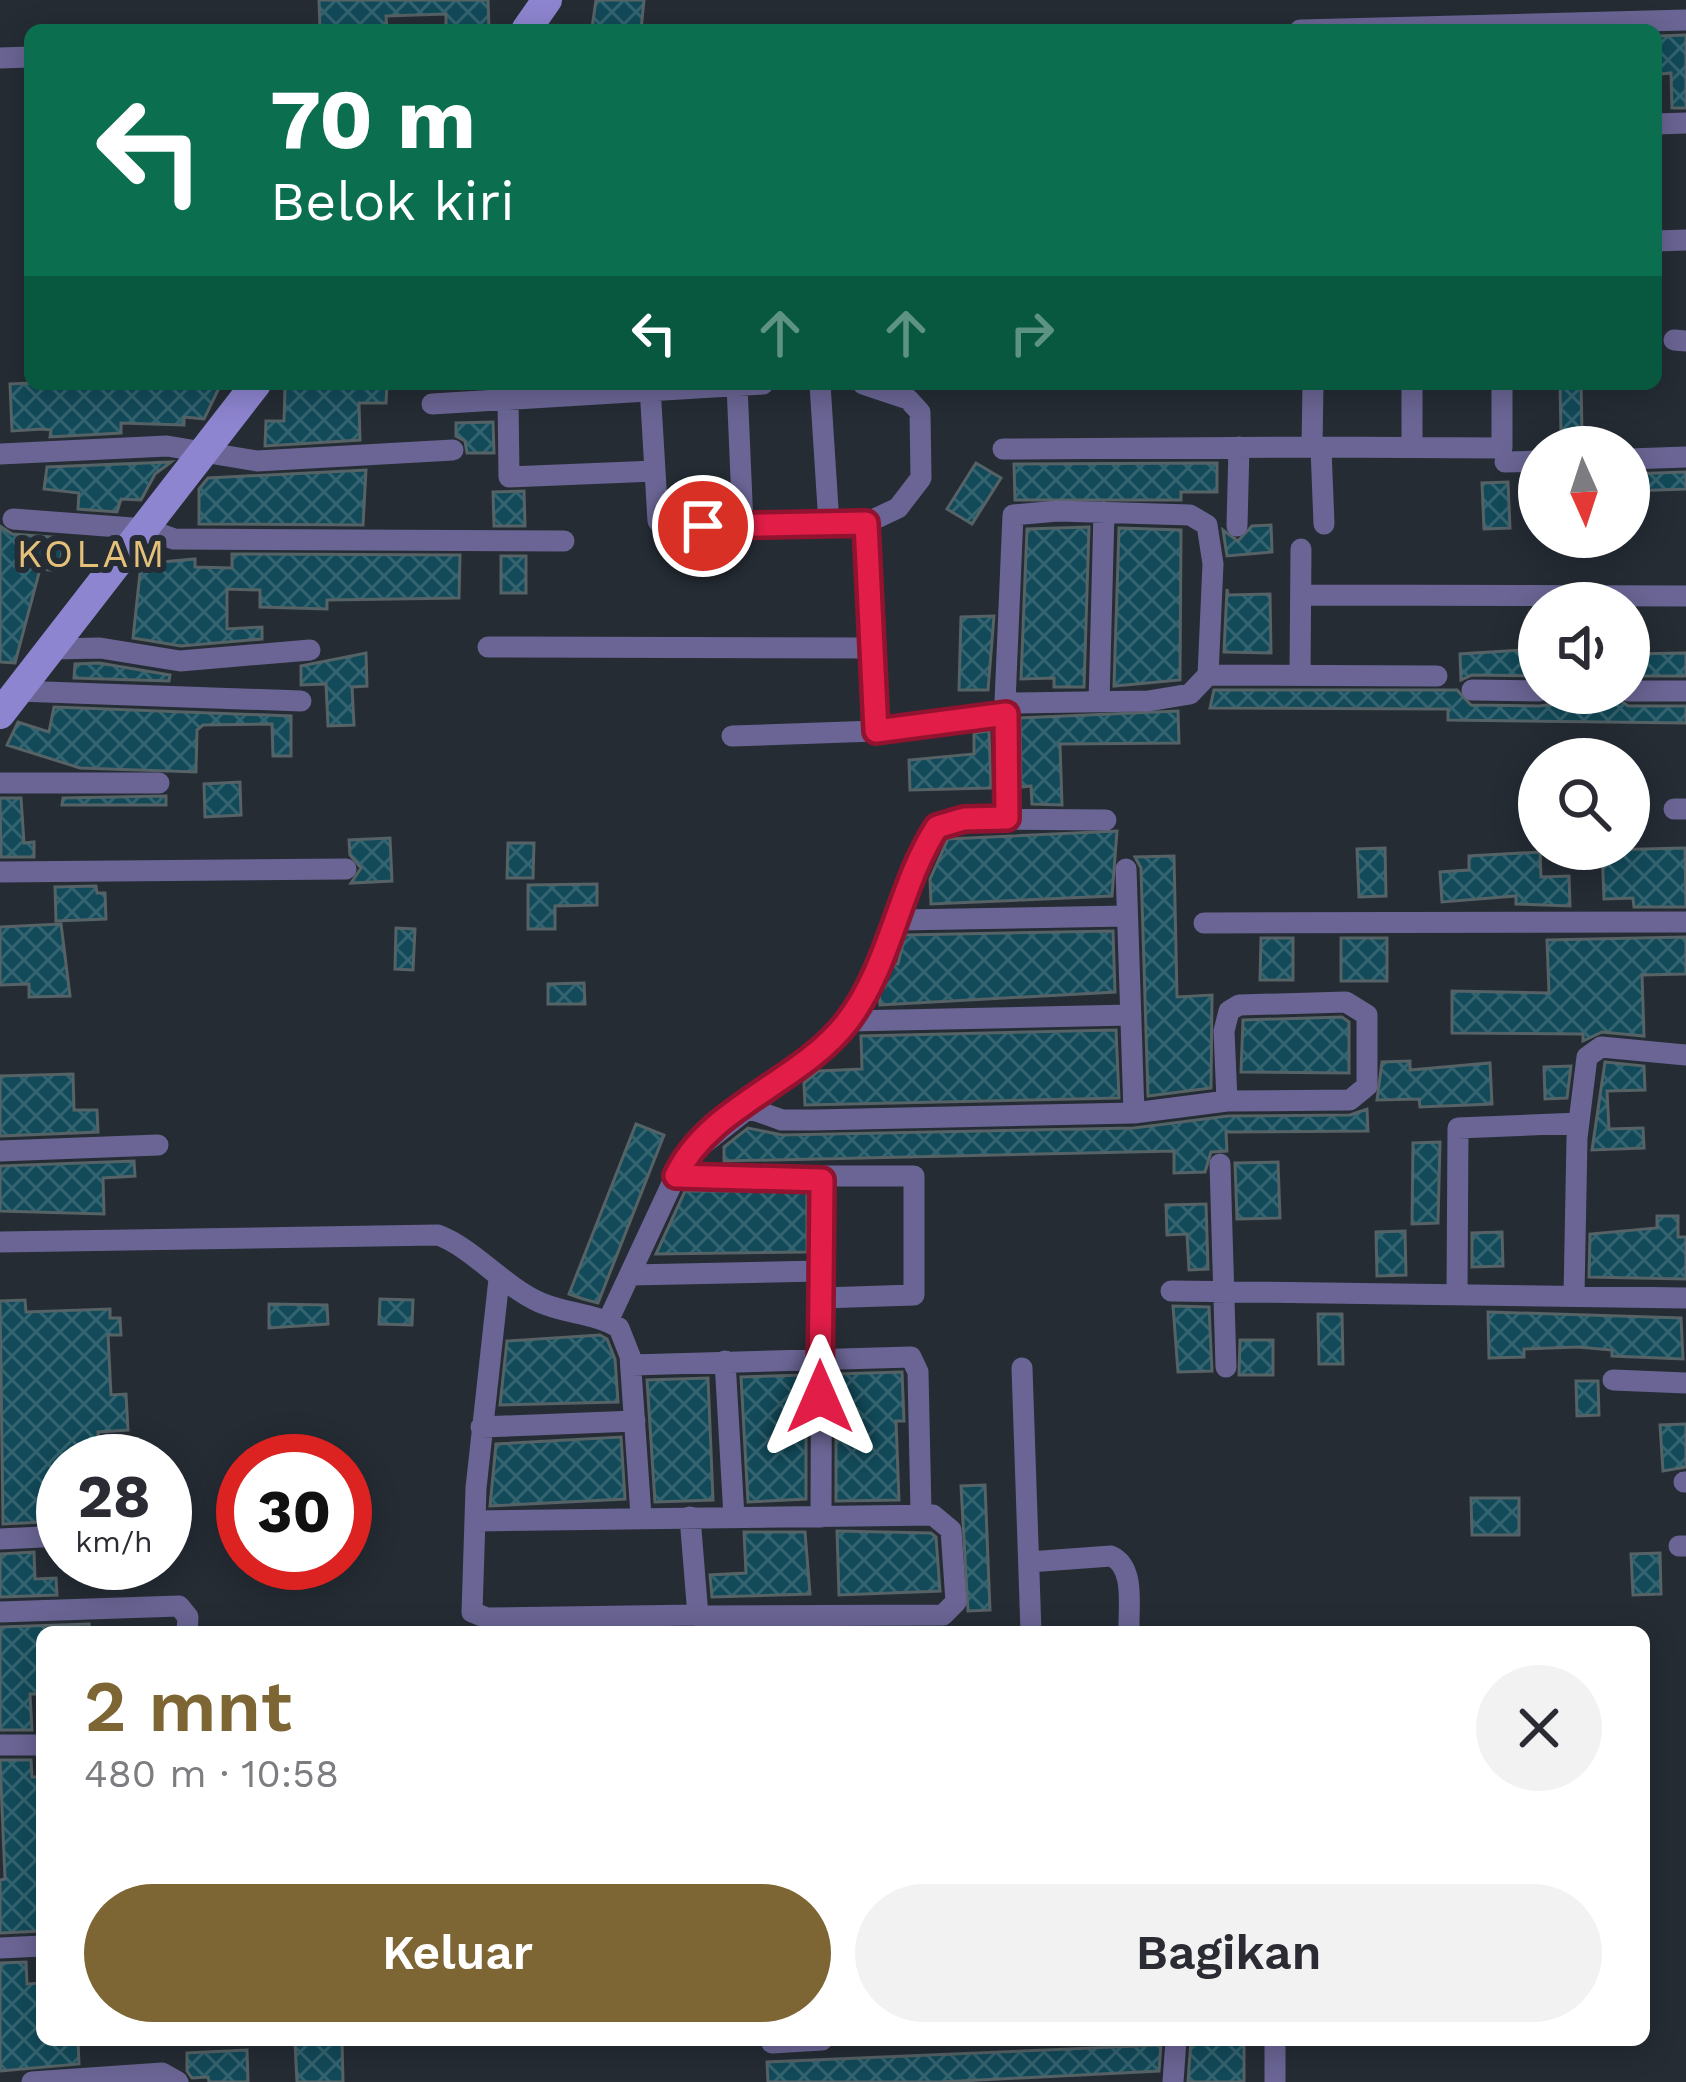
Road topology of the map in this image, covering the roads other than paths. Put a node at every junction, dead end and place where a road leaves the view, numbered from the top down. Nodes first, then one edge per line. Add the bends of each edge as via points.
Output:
1 (1686, 20) edge
2 (1596, 24) edge
3 (252, 390) edge
4 (611, 390) edge
5 (650, 390) edge
6 (737, 390) edge
7 (820, 390) edge
8 (881, 390) edge
9 (1313, 390) edge
10 (1412, 390) edge
11 (1502, 390) edge
12 (508, 398) junction
13 (432, 404) dead end
14 (1239, 447) junction
15 (1317, 447) junction
16 (1412, 447) junction
17 (1003, 448) dead end
18 (453, 450) dead end
19 (206, 453) junction
20 (0, 454) edge
21 (1686, 457) edge
22 (1650, 458) edge
23 (1504, 462) dead end
24 (1518, 462) edge
25 (655, 470) junction
26 (1104, 512) junction
27 (13, 519) dead end
28 (866, 523) junction
29 (829, 524) junction
30 (1324, 524) dead end
31 (743, 525) junction
32 (1237, 526) dead end
33 (146, 529) junction
34 (564, 541) dead end
35 (1301, 549) dead end
36 (1303, 596) junction
37 (1686, 596) edge
38 (488, 647) dead end
39 (872, 648) junction
40 (52, 649) junction
41 (310, 650) dead end
42 (1300, 672) junction
43 (1208, 675) junction
44 (1437, 676) dead end
45 (1472, 690) dead end
46 (1518, 691) edge
47 (1650, 691) edge
48 (1686, 691) edge
49 (301, 701) dead end
50 (9, 702) edge
51 (1099, 702) junction
52 (1007, 708) junction
53 (876, 731) junction
54 (732, 736) dead end
55 (0, 783) edge
56 (159, 783) dead end
57 (1007, 818) junction
58 (1106, 820) dead end
59 (346, 869) dead end
60 (1126, 869) dead end
61 (0, 872) edge
62 (1127, 916) junction
63 (899, 920) junction
64 (1204, 922) dead end
65 (1686, 922) edge
66 (1131, 1015) junction
67 (848, 1021) junction
68 (1686, 1055) edge
69 (1227, 1101) junction
70 (745, 1107) junction
71 (1134, 1113) junction
72 (1579, 1124) junction
73 (158, 1145) dead end
74 (0, 1151) edge
75 (1220, 1164) dead end
76 (676, 1176) junction
77 (822, 1180) junction
78 (0, 1242) edge
79 (821, 1271) junction
80 (630, 1275) junction
81 (499, 1280) junction
82 (1224, 1290) junction
83 (1171, 1291) dead end
84 (1457, 1294) junction
85 (1574, 1297) junction
86 (821, 1298) junction
87 (1686, 1298) edge
88 (608, 1321) junction
89 (820, 1357) junction
90 (724, 1361) junction
91 (631, 1365) junction
92 (1226, 1366) dead end
93 (1022, 1368) dead end
94 (1612, 1380) dead end
95 (1686, 1384) edge
96 (634, 1421) junction
97 (481, 1427) junction
98 (921, 1513) junction
99 (640, 1516) junction
100 (690, 1517) junction
101 (734, 1517) junction
102 (821, 1517) junction
103 (475, 1521) junction
104 (36, 1537) edge
105 (0, 1539) edge
106 (1029, 1562) junction
107 (0, 1612) edge
108 (697, 1615) junction
109 (188, 1626) edge
110 (1031, 1626) edge
111 (1129, 1626) edge
112 (0, 1745) edge
113 (36, 1745) edge
114 (36, 1946) edge
115 (0, 1948) edge
116 (1176, 2046) edge
117 (1275, 2046) edge
118 (32, 2082) edge
119 (178, 2082) edge
120 (1173, 2082) edge
121 (1275, 2082) edge

1 - 2 street
3 - 19 street
4 - 12 street
5 - 25 street
6 - 31 street
7 - 29 street
8 - 28 street via 920,412 921,456 915,492
9 - 15 street
10 - 16 street
11 - 16 street via 1502,448
12 - 13 street
12 - 25 street via 509,477
14 - 15 street
14 - 17 street
14 - 32 street
15 - 16 street
15 - 30 street
18 - 19 street via 355,460
19 - 20 street via 167,446
19 - 33 street
21 - 22 street
23 - 24 street
25 - 31 street via 663,526
26 - 43 street via 1190,515 1207,525
26 - 51 street
26 - 52 street via 1013,515
27 - 33 street
28 - 29 street
28 - 39 street
29 - 31 street
33 - 34 street via 174,539
33 - 40 street
35 - 36 street
36 - 37 street
36 - 42 street
38 - 39 street
39 - 53 street
40 - 41 street via 180,661
40 - 50 street
42 - 43 street
42 - 44 street
43 - 51 street via 1190,694
45 - 46 street
47 - 48 street
49 - 50 street
51 - 52 street
52 - 53 street
52 - 57 street
53 - 54 street
55 - 56 street
57 - 58 street
57 - 63 street via 937,827
59 - 61 street
60 - 62 street
62 - 63 street
62 - 66 street
63 - 67 street
64 - 65 street
66 - 67 street
66 - 71 street
67 - 70 street
68 - 72 street via 1593,1050
69 - 69 street via 1229,1011 1346,1002 1367,1015 1360,1096
69 - 71 street
70 - 71 street via 782,1120
70 - 76 street via 704,1138
72 - 84 street via 1458,1128
72 - 85 street
73 - 74 street
75 - 82 street
76 - 77 street
76 - 80 street
77 - 79 street
77 - 86 street via 914,1176 916,1290 910,1298
78 - 81 street via 438,1235
79 - 80 street
79 - 86 street
80 - 88 street
81 - 88 street via 542,1304
81 - 97 street
82 - 83 street
82 - 84 street
82 - 92 street
84 - 85 street
85 - 87 street
86 - 89 street
88 - 91 street via 626,1340
89 - 90 street
89 - 98 street via 914,1360
89 - 102 street
90 - 91 street
90 - 101 street
91 - 96 street
93 - 106 street
94 - 95 street
96 - 97 street
96 - 99 street
97 - 103 street
98 - 102 street
98 - 108 street via 942,1518 951,1530 956,1602 946,1615
99 - 100 street
99 - 103 street
100 - 101 street
100 - 108 street
101 - 102 street
103 - 108 street via 472,1612 480,1618
104 - 105 street
106 - 110 street
106 - 111 street via 1120,1561
107 - 109 street via 179,1606
112 - 113 street
114 - 115 street
116 - 120 street
117 - 121 street
118 - 119 street via 162,2073

